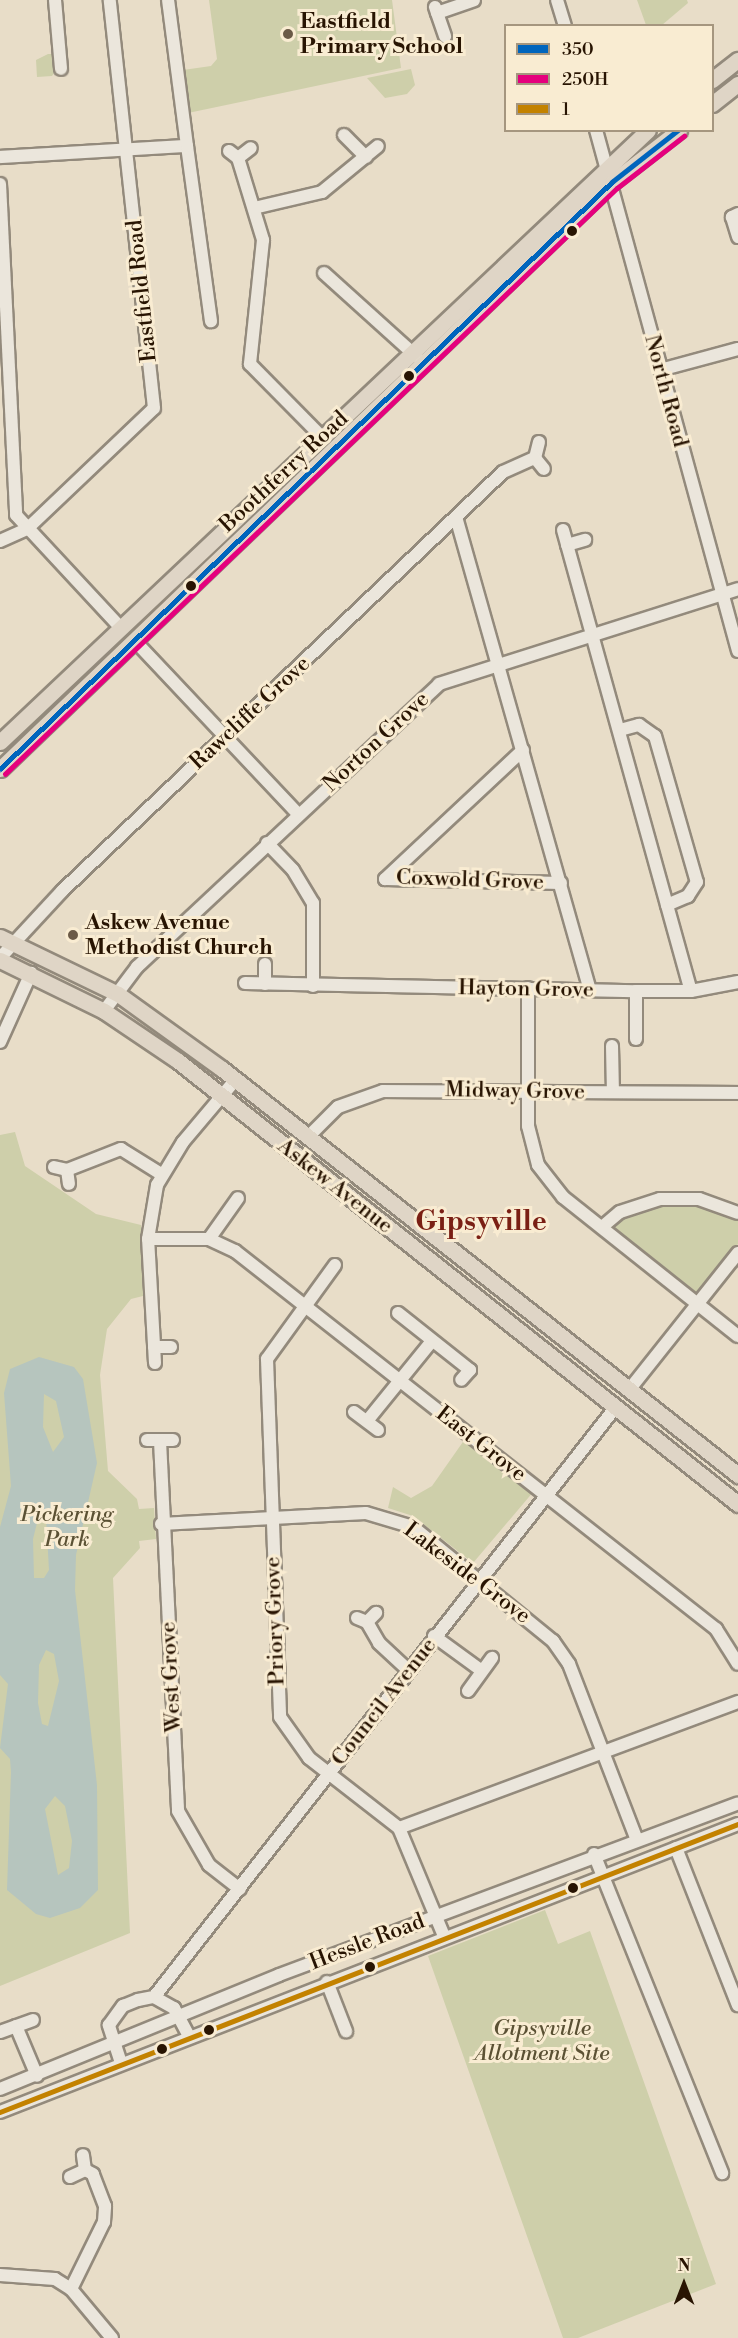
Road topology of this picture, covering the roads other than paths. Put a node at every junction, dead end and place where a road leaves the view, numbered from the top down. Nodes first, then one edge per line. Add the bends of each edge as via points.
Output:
1 (55, 0) edge
2 (110, 0) edge
3 (168, 0) edge
4 (474, 0) edge
5 (557, 0) edge
6 (564, 24) edge
7 (445, 36) dead end
8 (738, 60) edge
9 (61, 69) dead end
10 (714, 78) edge
11 (734, 91) edge
12 (714, 103) edge
13 (597, 132) edge
14 (646, 132) edge
15 (676, 132) edge
16 (344, 135) dead end
17 (187, 146) junction
18 (378, 146) dead end
19 (251, 148) dead end
20 (127, 151) junction
21 (0, 157) edge
22 (366, 157) junction
23 (607, 166) junction
24 (612, 182) junction
25 (0, 184) edge
26 (254, 208) junction
27 (738, 214) edge
28 (738, 237) edge
29 (324, 273) dead end
30 (210, 321) dead end
31 (738, 349) edge
32 (412, 352) junction
33 (424, 364) junction
34 (660, 370) junction
35 (322, 437) junction
36 (539, 442) dead end
37 (535, 458) junction
38 (544, 469) dead end
39 (456, 517) junction
40 (27, 529) junction
41 (564, 530) dead end
42 (0, 540) edge
43 (585, 540) dead end
44 (567, 545) junction
45 (738, 589) edge
46 (723, 597) junction
47 (120, 627) junction
48 (592, 636) junction
49 (135, 641) junction
50 (738, 651) edge
51 (500, 663) junction
52 (620, 730) junction
53 (225, 736) junction
54 (0, 742) edge
55 (523, 750) junction
56 (0, 769) edge
57 (298, 814) junction
58 (267, 843) junction
59 (561, 883) junction
60 (667, 905) junction
61 (6, 939) edge
62 (0, 959) edge
63 (265, 964) dead end
64 (31, 973) junction
65 (738, 982) edge
66 (245, 983) dead end
67 (265, 984) junction
68 (313, 986) junction
69 (528, 988) junction
70 (590, 990) junction
71 (636, 991) junction
72 (691, 991) junction
73 (118, 994) junction
74 (104, 1011) junction
75 (636, 1039) dead end
76 (0, 1042) edge
77 (611, 1047) dead end
78 (236, 1079) junction
79 (613, 1092) junction
80 (528, 1093) junction
81 (738, 1093) edge
82 (223, 1095) junction
83 (308, 1137) junction
84 (54, 1167) dead end
85 (67, 1170) junction
86 (161, 1174) junction
87 (69, 1184) dead end
88 (238, 1198) dead end
89 (388, 1201) junction
90 (738, 1213) edge
91 (375, 1217) junction
92 (602, 1227) junction
93 (148, 1239) junction
94 (209, 1239) junction
95 (738, 1253) edge
96 (335, 1265) dead end
97 (304, 1304) junction
98 (697, 1306) junction
99 (398, 1313) dead end
100 (738, 1336) edge
101 (432, 1341) junction
102 (154, 1347) junction
103 (171, 1347) dead end
104 (155, 1363) dead end
105 (400, 1380) junction
106 (461, 1380) dead end
107 (629, 1390) junction
108 (615, 1408) junction
109 (354, 1412) dead end
110 (367, 1421) junction
111 (378, 1430) dead end
112 (147, 1440) dead end
113 (738, 1475) edge
114 (546, 1493) junction
115 (738, 1504) edge
116 (271, 1518) junction
117 (161, 1524) junction
118 (480, 1580) junction
119 (376, 1613) dead end
120 (434, 1636) junction
121 (492, 1658) dead end
122 (738, 1665) edge
123 (409, 1671) junction
124 (483, 1671) junction
125 (468, 1691) dead end
126 (738, 1702) edge
127 (603, 1750) junction
128 (330, 1773) junction
129 (738, 1803) edge
130 (738, 1824) edge
131 (399, 1828) junction
132 (636, 1838) junction
133 (676, 1848) junction
134 (594, 1854) junction
135 (603, 1875) junction
136 (240, 1889) junction
137 (436, 1916) junction
138 (444, 1936) junction
139 (327, 1982) junction
140 (154, 1997) junction
141 (738, 2005) edge
142 (182, 2017) junction
143 (33, 2020) dead end
144 (16, 2026) junction
145 (0, 2031) edge
146 (346, 2031) dead end
147 (189, 2036) junction
148 (110, 2043) junction
149 (121, 2063) junction
150 (38, 2076) junction
151 (0, 2089) edge
152 (0, 2112) edge
153 (82, 2155) dead end
154 (85, 2170) junction
155 (722, 2173) dead end
156 (70, 2176) dead end
157 (0, 2275) edge
158 (71, 2289) junction
159 (112, 2338) edge

1 - 9 street
2 - 20 street, Eastfield Road
3 - 17 street
4 - 7 street via 436,9
5 - 6 street
8 - 10 main road
11 - 12 main road
13 - 23 street, North Road
14 - 23 main road, Boothferry Road
15 - 24 main road, Boothferry Road
16 - 22 street
17 - 20 street
17 - 30 street
18 - 22 street
19 - 26 street via 233,154
20 - 21 street
20 - 40 street, Eastfield Road via 154,408
22 - 26 street via 322,192
23 - 24 street, North Road
23 - 32 main road, Boothferry Road
24 - 33 main road, Boothferry Road
24 - 34 street, North Road
25 - 40 street via 16,515
26 - 35 street via 263,240 250,364
27 - 28 street via 732,216
29 - 32 street
31 - 34 street
32 - 33 street
32 - 35 main road, Boothferry Road
33 - 49 main road, Boothferry Road
34 - 46 street, North Road
35 - 47 main road, Boothferry Road
36 - 37 street
37 - 38 street
37 - 39 street, Rawcliffe Grove via 503,472
39 - 51 street, Coxwold Grove
39 - 53 street, Rawcliffe Grove
40 - 42 street
40 - 47 street
41 - 44 street
43 - 44 street
44 - 48 street
45 - 46 street, Norton Grove
46 - 48 street, Norton Grove
46 - 50 street, North Road
47 - 54 main road, Boothferry Road
48 - 51 street, Norton Grove
48 - 52 street
49 - 53 street
49 - 56 main road, Boothferry Road
51 - 55 street, Coxwold Grove
51 - 57 street, Norton Grove via 439,684
52 - 60 street
52 - 60 street via 639,725 655,736 697,882 688,896
53 - 57 street
53 - 61 street, Rawcliffe Grove
55 - 59 street, Coxwold Grove
55 - 59 street, Coxwold Grove via 385,879
57 - 58 street, Norton Grove
58 - 68 street via 300,878 313,903
58 - 73 street, Norton Grove via 137,967
59 - 70 street, Coxwold Grove
60 - 72 street
61 - 62 street, Rawcliffe Grove
61 - 73 main road, Askew Avenue
62 - 64 main road, Askew Avenue
63 - 67 street
64 - 74 main road, Askew Avenue
64 - 76 street
65 - 72 street, Hayton Grove
66 - 67 street, Hayton Grove
67 - 68 street, Hayton Grove
68 - 69 street, Hayton Grove
69 - 70 street, Hayton Grove
69 - 80 street
70 - 71 street, Hayton Grove
71 - 72 street, Hayton Grove
71 - 75 street
73 - 74 street, Norton Grove
73 - 78 main road, Askew Avenue
74 - 82 main road, Askew Avenue
77 - 79 street
78 - 82 street
78 - 83 main road, Askew Avenue
79 - 80 street, Midway Grove
79 - 81 street, Midway Grove
80 - 83 street, Midway Grove via 376,1092 338,1107
80 - 92 street via 528,1126 538,1165 563,1197
82 - 86 street
82 - 91 main road, Askew Avenue
83 - 89 main road, Askew Avenue
84 - 85 street
85 - 86 street via 121,1149
85 - 87 street
86 - 93 street
88 - 94 street
89 - 91 main road
89 - 107 main road, Askew Avenue
90 - 92 street via 699,1199 660,1199 620,1212
91 - 108 main road, Askew Avenue
92 - 98 street
93 - 94 street
93 - 102 street
94 - 97 street, East Grove
95 - 98 street
96 - 97 street, Priory Grove
97 - 105 street, East Grove
97 - 116 street, Priory Grove via 267,1359
98 - 100 street
98 - 107 street
99 - 101 street
101 - 105 street
101 - 106 street via 470,1370
102 - 103 street
102 - 104 street
105 - 110 street
105 - 114 street, East Grove
107 - 113 main road, Askew Avenue
108 - 114 street, Council Avenue
108 - 115 main road, Askew Avenue
109 - 110 street
110 - 111 street
112 - 117 street, West Grove via 166,1440
114 - 118 street, Council Avenue
114 - 122 street, East Grove via 716,1629
116 - 117 street, Lakeside Grove
116 - 118 street, Lakeside Grove via 390,1516 413,1527
116 - 128 street, Priory Grove via 280,1717 309,1758
117 - 136 street, West Grove via 178,1810 209,1865
118 - 120 street, Council Avenue
118 - 127 street, Lakeside Grove via 553,1641 568,1664
119 - 123 street via 362,1620 379,1643
120 - 123 street, Council Avenue
120 - 124 street
121 - 124 street
123 - 128 street, Council Avenue
124 - 125 street
126 - 127 street
127 - 131 street
127 - 132 street, Lakeside Grove
128 - 131 street, Priory Grove
128 - 136 street, Council Avenue
129 - 132 street, Hessle Road
130 - 133 street, Hessle Road
131 - 137 street, Priory Grove
132 - 134 street, Hessle Road
133 - 135 street, Hessle Road
133 - 141 street
134 - 135 street
134 - 137 street, Hessle Road
135 - 138 street, Hessle Road
135 - 155 street
136 - 140 street, Council Avenue
137 - 138 street, Priory Grove
137 - 142 street, Hessle Road
138 - 139 street, Hessle Road
139 - 146 street
139 - 147 street, Hessle Road
140 - 142 street
140 - 148 street via 123,2006 109,2025
142 - 147 street
142 - 148 street, Hessle Road
143 - 144 street
144 - 145 street
144 - 150 street
147 - 149 street, Hessle Road
148 - 149 street
148 - 150 street, Hessle Road
149 - 152 street, Hessle Road
150 - 151 street, Hessle Road
153 - 154 street
154 - 156 street
154 - 158 street via 93,2174 105,2206 104,2222
157 - 158 street via 55,2279
158 - 159 street

